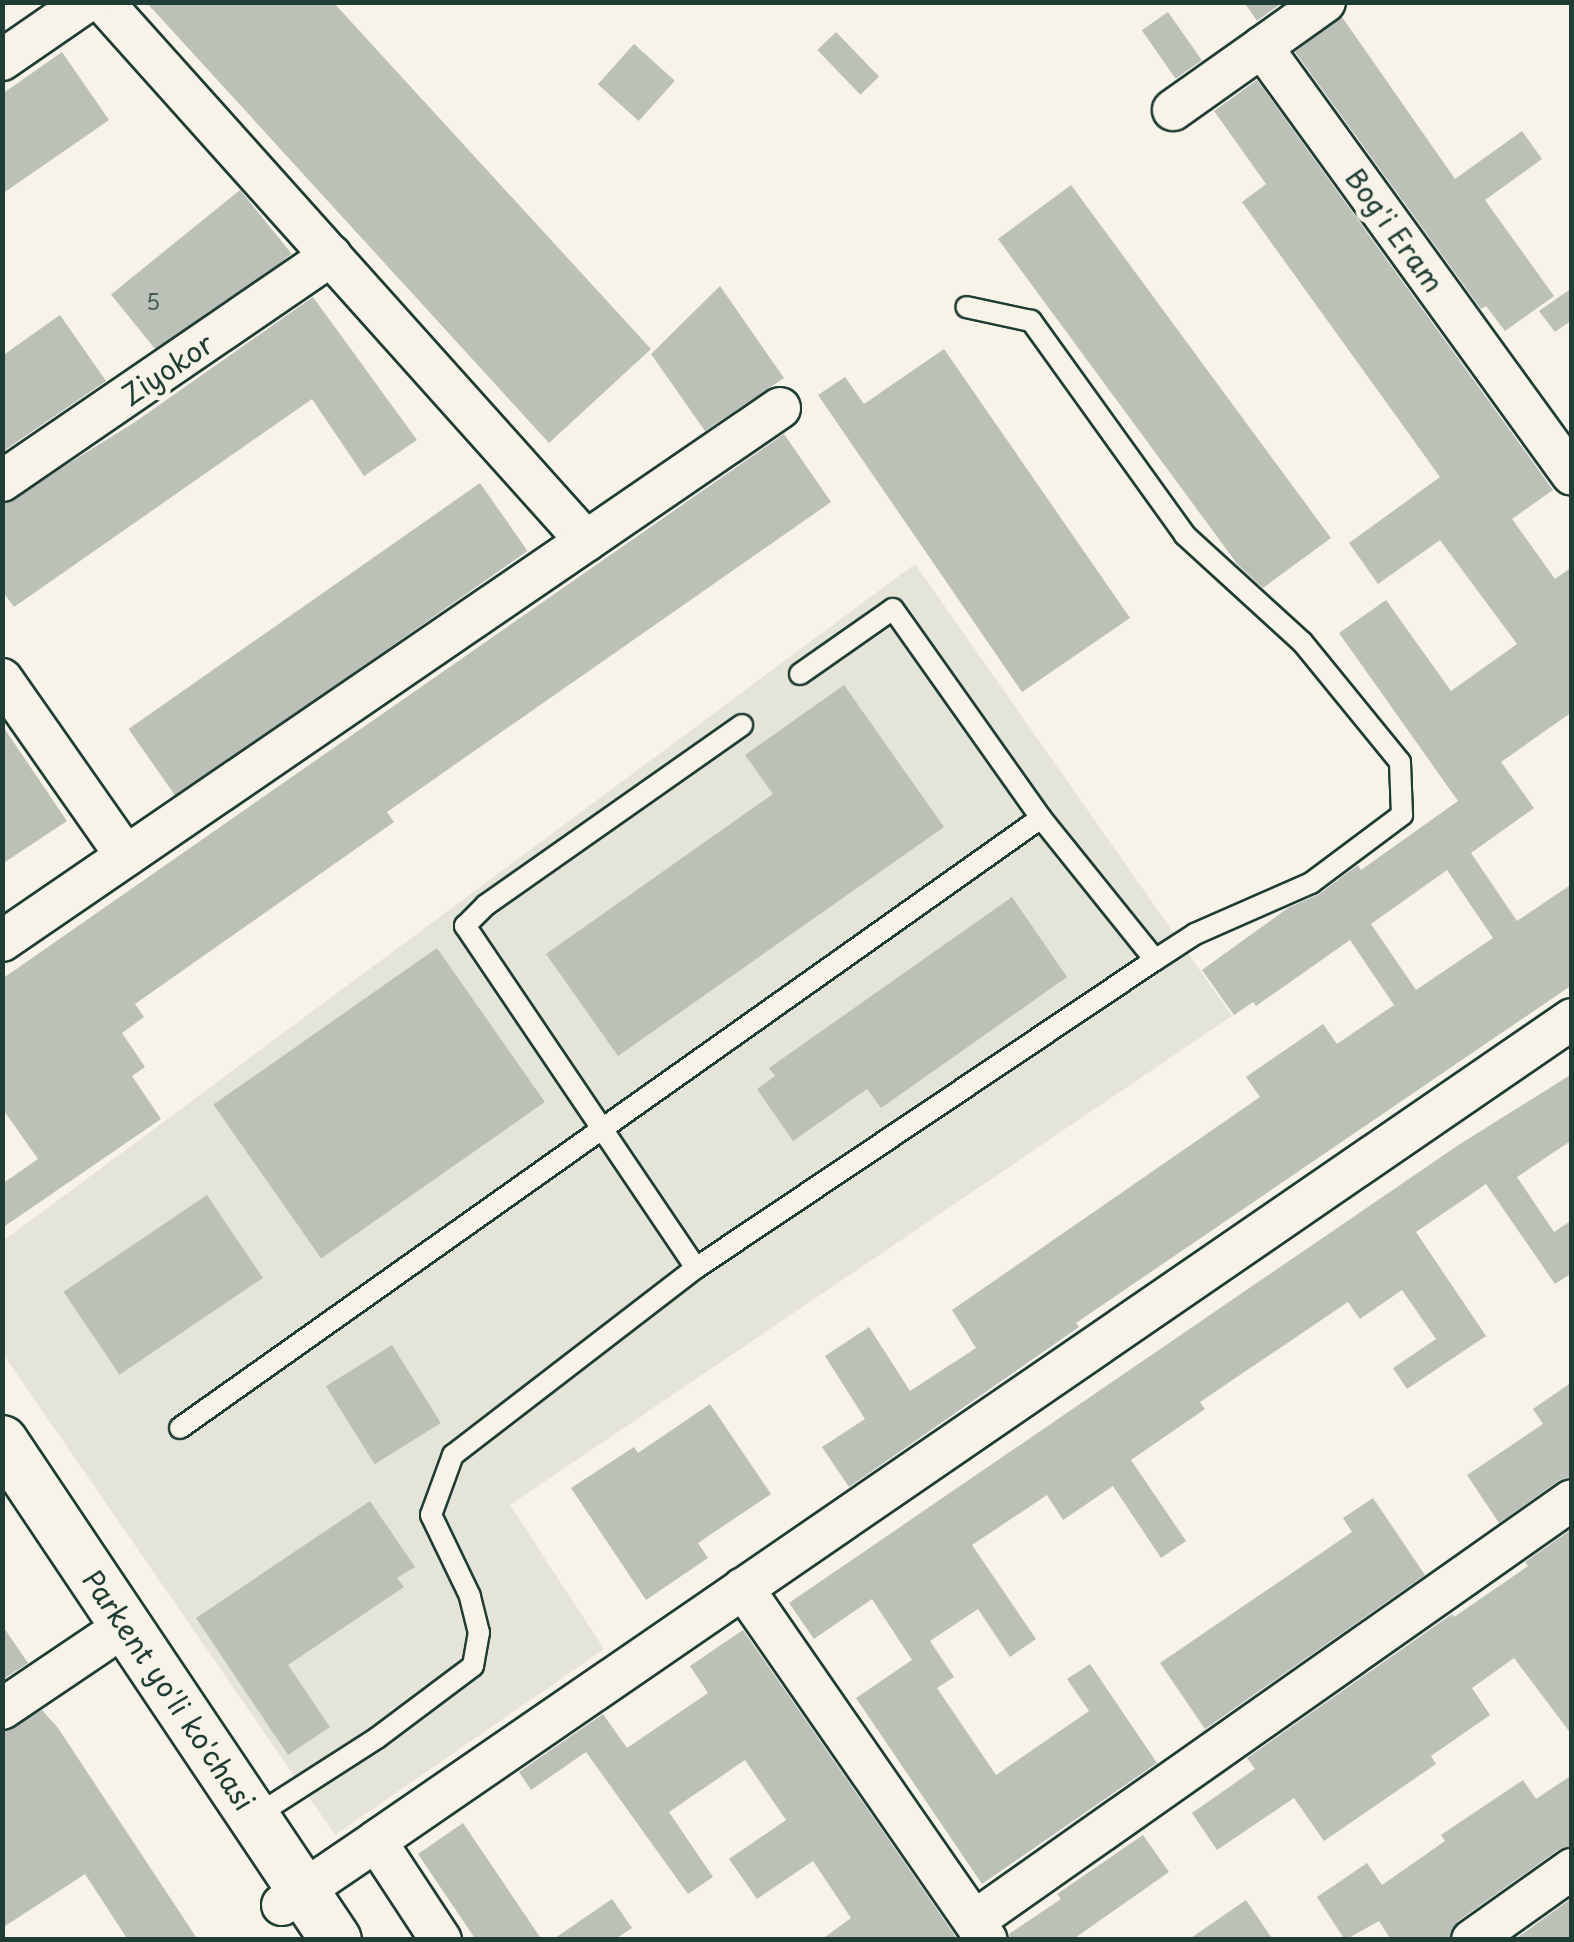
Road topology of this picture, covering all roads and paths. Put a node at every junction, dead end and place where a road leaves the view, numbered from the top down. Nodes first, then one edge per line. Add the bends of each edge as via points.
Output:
1 (86, 2) edge
2 (103, 2) edge
3 (1324, 2) edge
4 (1262, 47) junction
5 (2, 60) edge
6 (1173, 110) dead end
7 (331, 256) junction
8 (966, 307) dead end
9 (780, 408) dead end
10 (1572, 475) edge
11 (2, 481) edge
12 (586, 540) junction
13 (800, 674) dead end
14 (2, 679) edge
15 (742, 725) dead end
16 (1042, 818) junction
17 (126, 856) junction
18 (2, 941) edge
19 (1154, 960) junction
20 (1572, 1020) edge
21 (604, 1127) junction
22 (696, 1268) junction
23 (180, 1428) dead end
24 (2, 1441) edge
25 (2, 1494) edge
26 (1572, 1500) edge
27 (743, 1588) junction
28 (103, 1641) junction
29 (2, 1710) edge
30 (254, 1817) junction
31 (376, 1841) junction
32 (1572, 1869) edge
33 (297, 1912) edge
34 (980, 1930) edge
35 (336, 1940) edge
36 (441, 1940) edge
37 (1472, 1940) edge

1 - 5 street
2 - 7 street
3 - 4 street
4 - 6 street
4 - 10 street, Bog'i Eram
7 - 11 street, Ziyokor
7 - 12 street
8 - 19 lane via 1031,321 1184,535 1302,642 1400,762 1402,815 1311,883 1195,934
9 - 12 street
12 - 17 street
13 - 16 lane via 893,609
14 - 17 street
15 - 21 lane via 465,926
16 - 19 lane
16 - 21 lane
17 - 18 street
19 - 22 lane
20 - 27 street
21 - 22 lane
21 - 23 lane
22 - 30 lane via 453,1455 430,1515 470,1596 479,1633 472,1666 377,1738
24 - 30 street, Parkent yo'li ko'chasi
25 - 28 street, Parkent yo'li ko'chasi
26 - 34 street
27 - 31 street
27 - 34 street
28 - 29 street
28 - 33 street, Parkent yo'li ko'chasi
30 - 33 street, Parkent yo'li ko'chasi
31 - 33 street
31 - 36 street
32 - 37 street
33 - 35 street, Parkent yo'li ko'chasi

